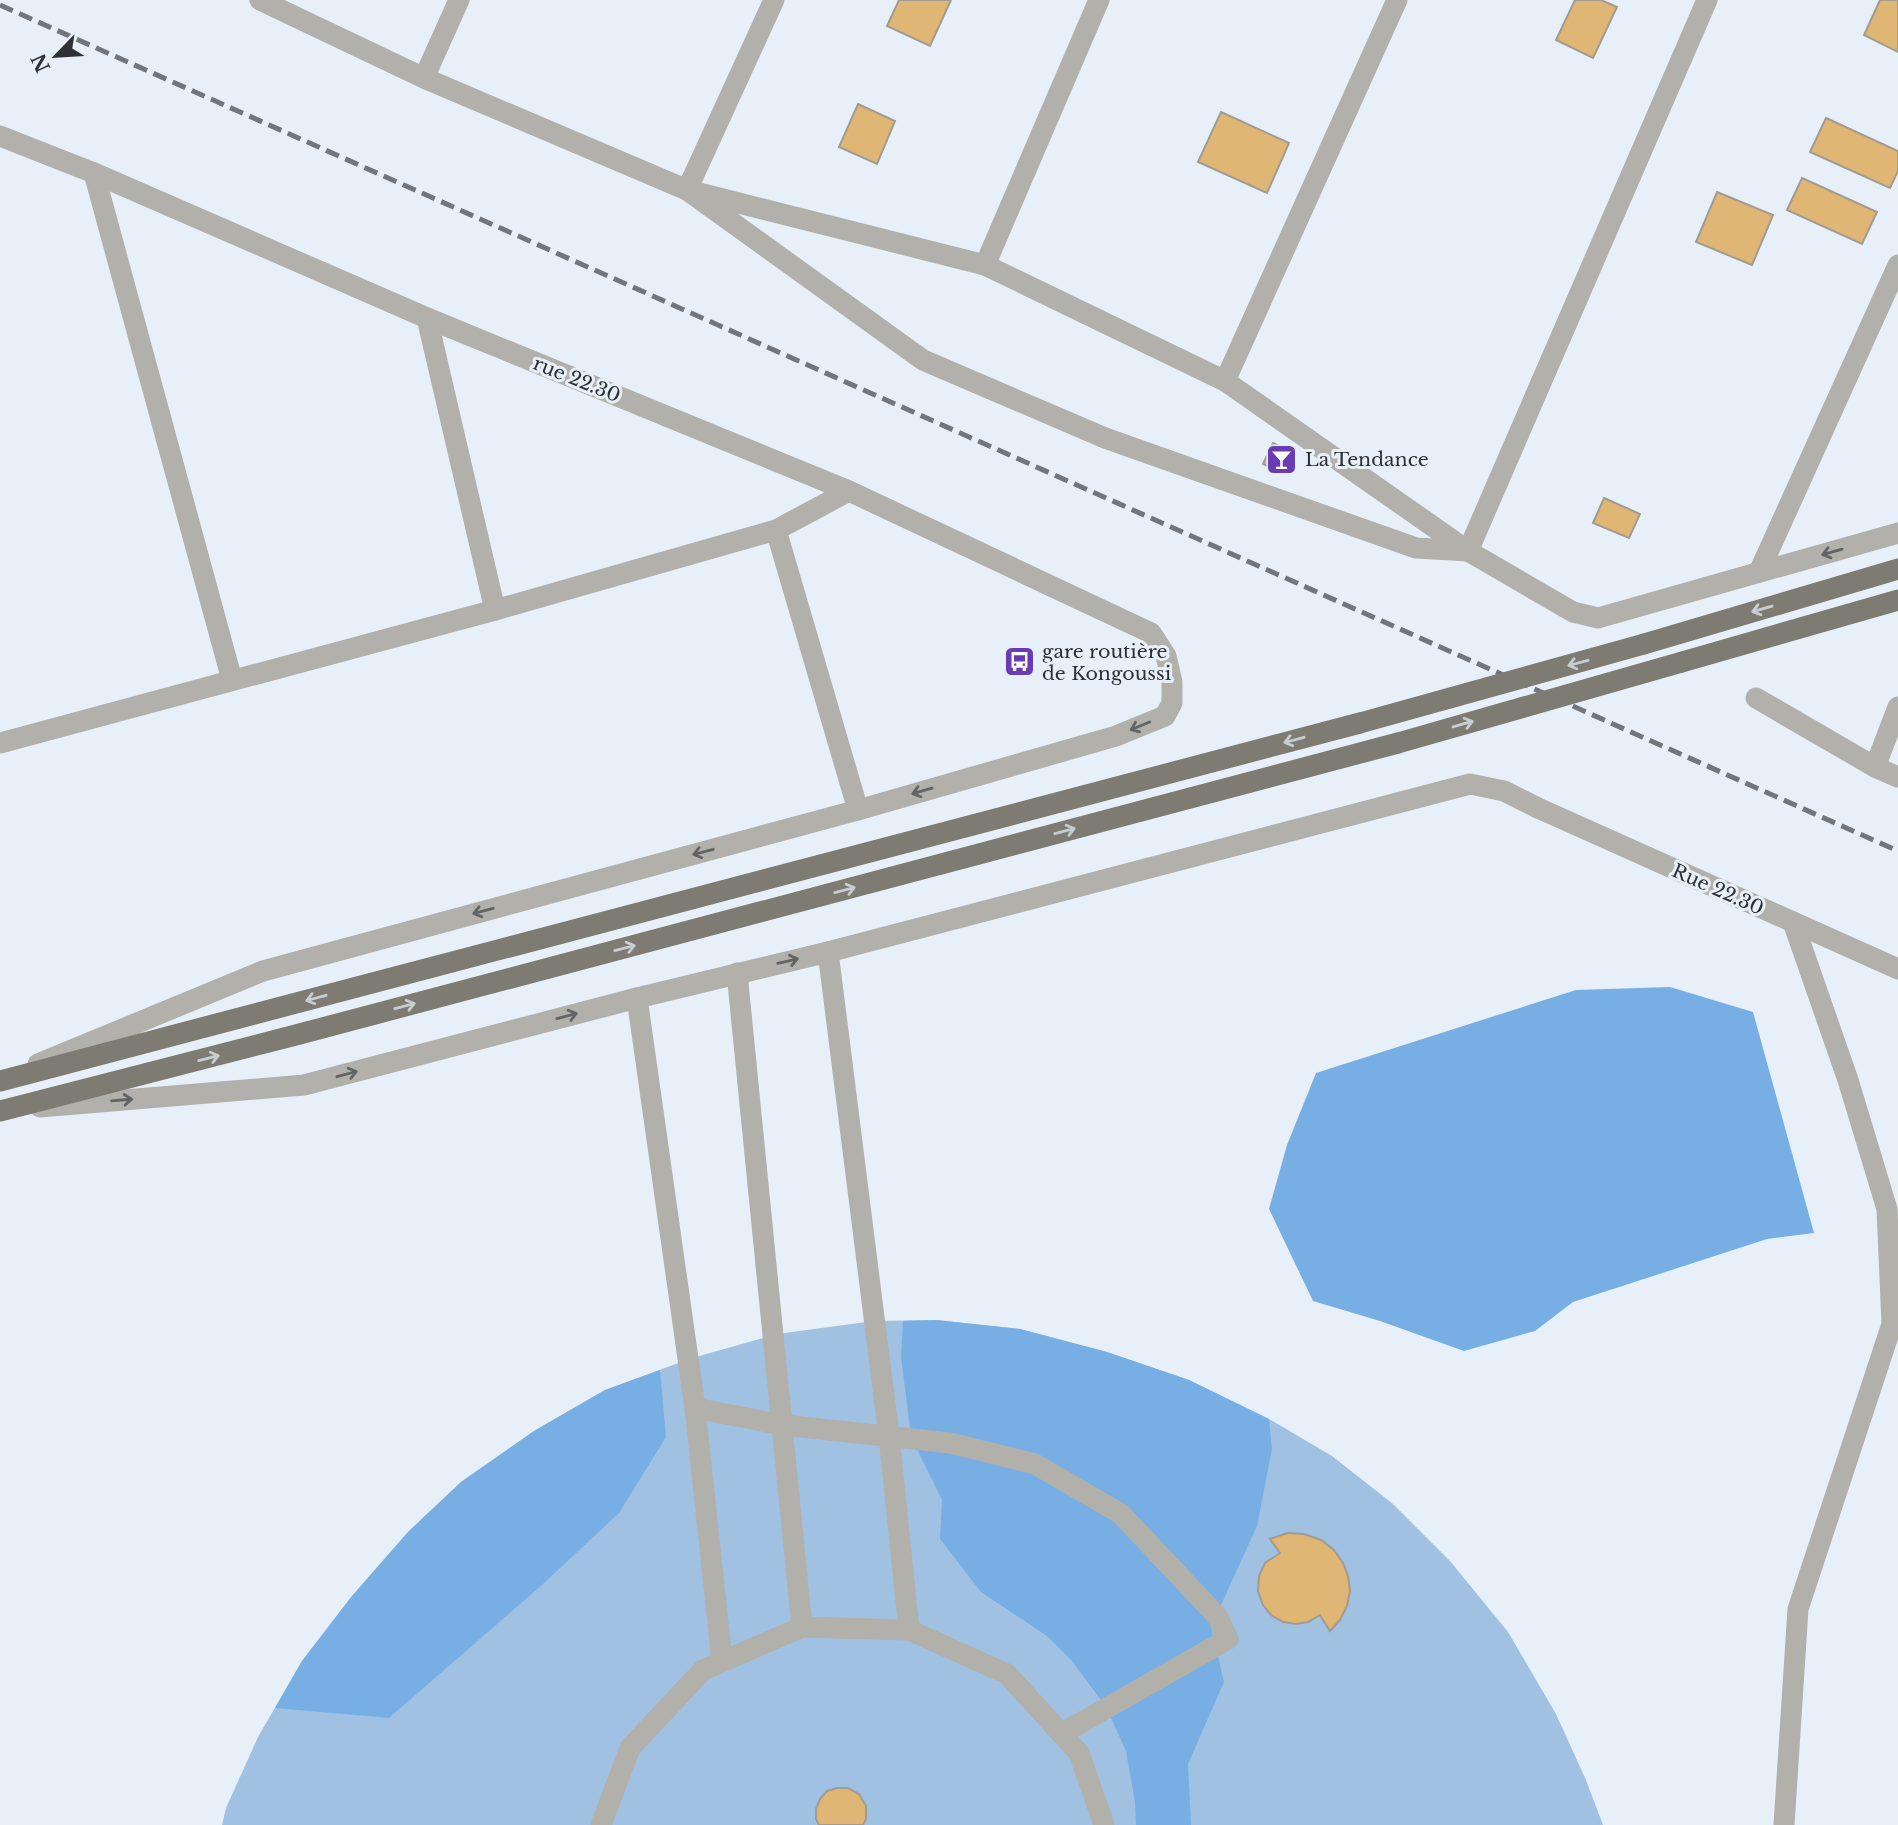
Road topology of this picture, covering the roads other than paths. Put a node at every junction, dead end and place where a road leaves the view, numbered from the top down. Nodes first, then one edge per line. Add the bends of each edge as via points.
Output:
1 (260, 0) edge
2 (459, 0) edge
3 (774, 0) edge
4 (1099, 0) edge
5 (1397, 0) edge
6 (1707, 0) edge
7 (424, 78) junction
8 (0, 136) edge
9 (94, 173) junction
10 (687, 190) junction
11 (985, 265) junction
12 (1898, 265) edge
13 (427, 318) junction
14 (1226, 381) junction
15 (849, 491) junction
16 (776, 530) junction
17 (1898, 533) edge
18 (1468, 551) junction
19 (1898, 569) edge
20 (1759, 572) junction
21 (1898, 600) edge
22 (495, 610) junction
23 (232, 680) junction
24 (1756, 698) dead end
25 (1898, 707) edge
26 (0, 744) edge
27 (1875, 768) junction
28 (1898, 777) edge
29 (858, 810) junction
30 (1793, 922) junction
31 (828, 951) junction
32 (1898, 969) edge
33 (737, 973) junction
34 (637, 998) junction
35 (0, 1080) edge
36 (2, 1110) edge
37 (695, 1408) junction
38 (783, 1424) junction
39 (889, 1437) junction
40 (802, 1627) junction
41 (909, 1630) junction
42 (722, 1661) junction
43 (1061, 1734) junction
44 (601, 1825) edge
45 (1104, 1825) edge
46 (1784, 1825) edge

1 - 7 street
2 - 7 street
3 - 10 street
4 - 11 street
5 - 14 street
6 - 18 street
7 - 10 street
8 - 9 street, rue 22.30
9 - 13 street, rue 22.30
9 - 23 street
10 - 11 street
10 - 18 street via 923,360 1105,438 1416,548
11 - 14 street
12 - 20 street
13 - 15 street, rue 22.30
13 - 22 street
14 - 18 street
15 - 16 street
15 -> 29 street, rue 22.30 via 1151,633 1166,656 1172,682 1172,703 1165,716 1116,736
16 - 22 street
16 - 29 street
17 -> 20 street
18 - 20 street via 1573,612 1598,618
19 -> 35 main road, bridge via 1360,723
36 -> 21 main road, bridge via 1398,743
22 - 23 street
23 - 26 street
24 - 27 street
25 - 27 street
27 - 28 street
29 -> 35 street via 262,971
30 - 31 street, Rue 22.30 via 1504,791 1470,784
30 - 32 street, Rue 22.30
30 - 46 street via 1887,1209 1892,1324 1798,1609
33 -> 31 street, Rue 22.30
31 - 39 street
33 - 34 street, Rue 22.30
33 - 38 street
36 -> 34 street, Rue 22.30 via 304,1085
34 - 37 street
37 - 38 street
37 - 42 street
38 - 39 street
38 - 40 street
39 - 41 street
39 - 43 street via 950,1443 1035,1464 1121,1514 1217,1616 1228,1639
40 - 41 street
40 - 42 street
41 - 43 street via 1007,1674
42 - 44 street via 704,1670 630,1748
43 - 45 street via 1079,1753

